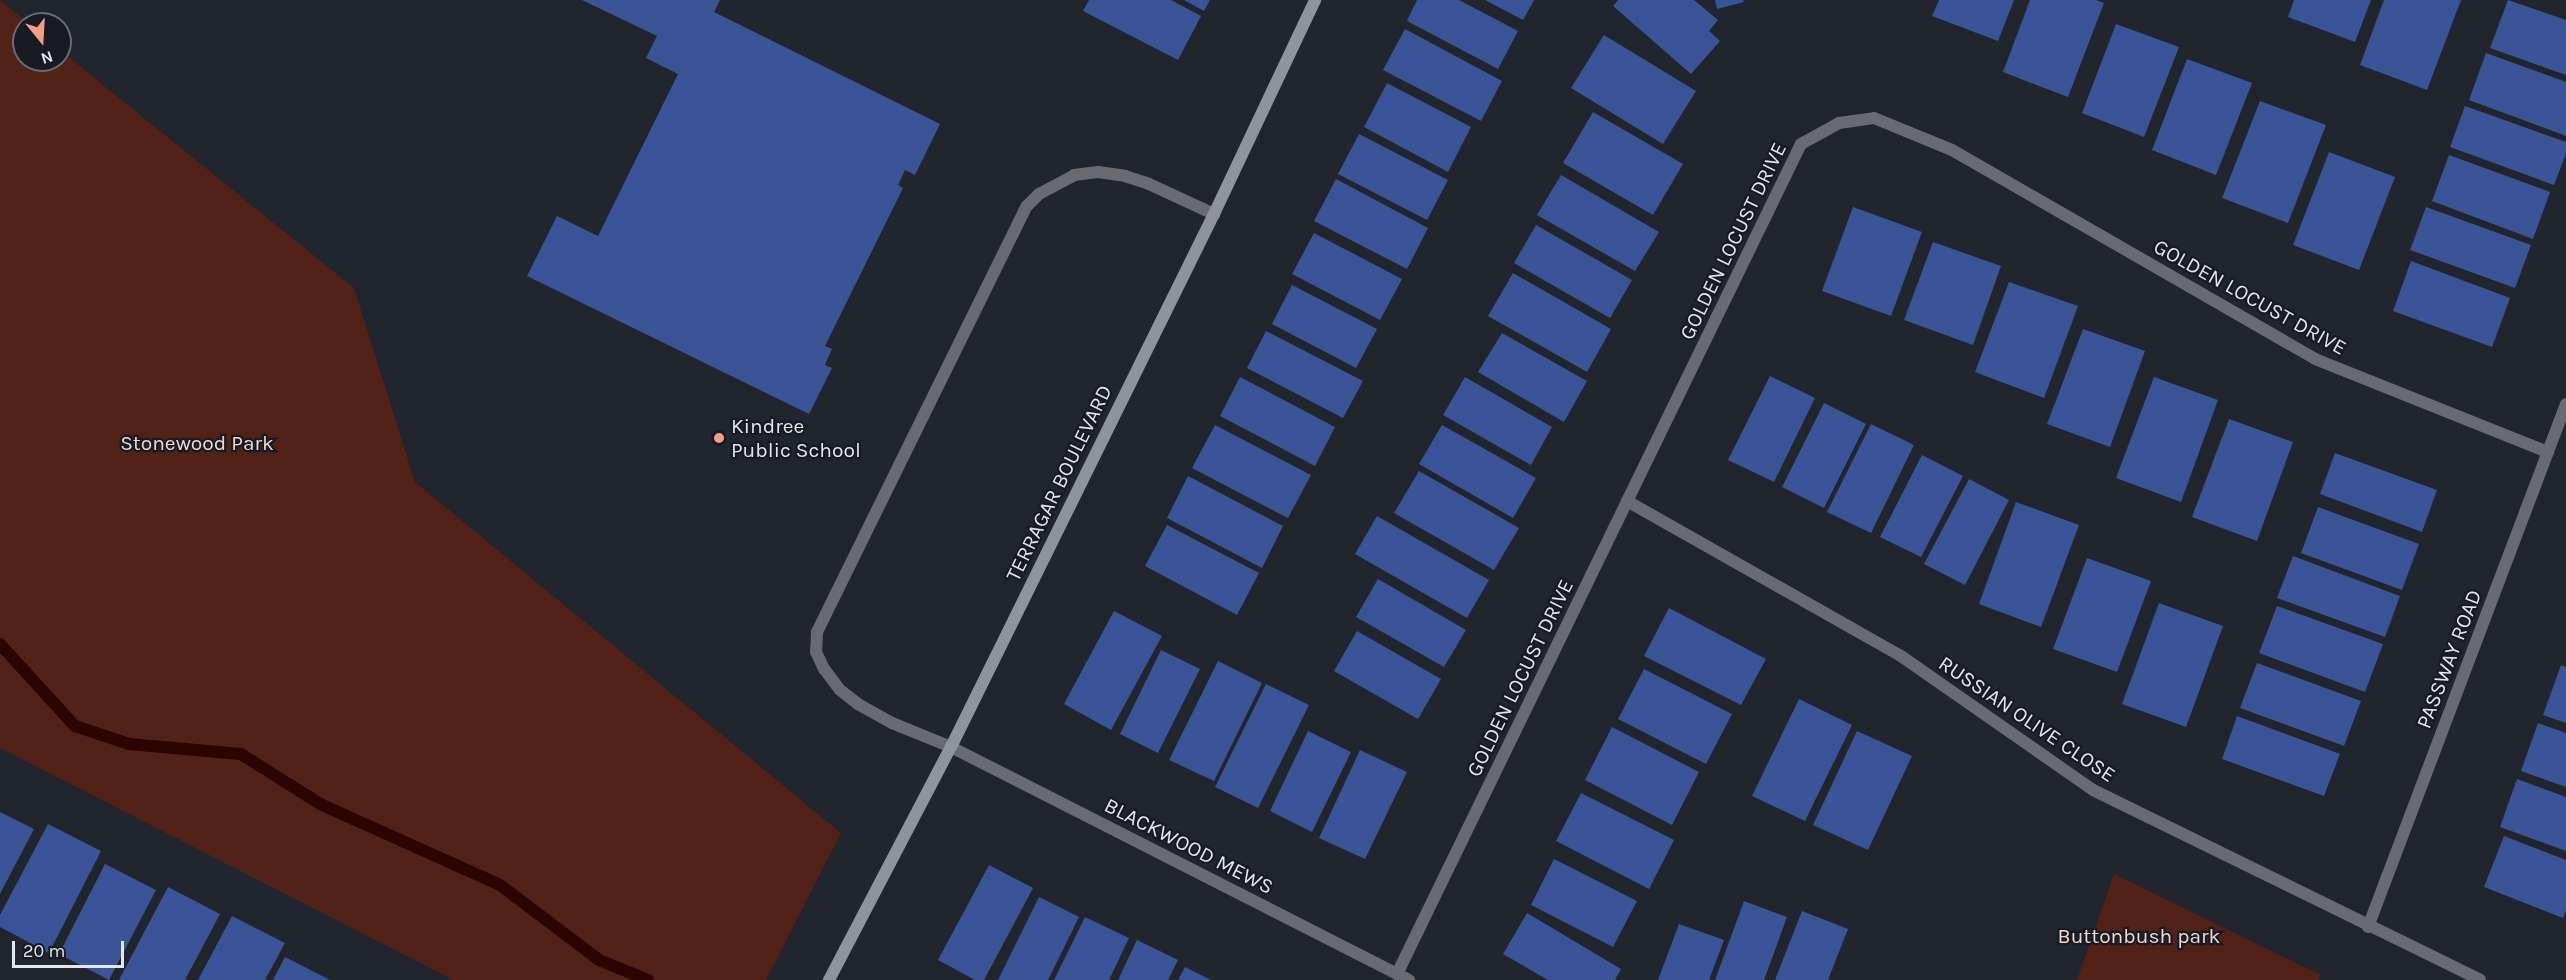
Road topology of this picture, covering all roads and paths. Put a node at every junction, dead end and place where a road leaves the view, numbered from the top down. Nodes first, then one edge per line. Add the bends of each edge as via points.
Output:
1 (1315, 0) edge
2 (1214, 214) junction
3 (2566, 404) edge
4 (2548, 452) junction
5 (1627, 501) junction
6 (951, 747) junction
7 (2368, 927) junction
8 (1397, 974) junction
9 (830, 980) edge
10 (1409, 980) edge
11 (2480, 980) edge

1 - 2 street, TERRAGAR BOULEVARD
2 - 6 street, TERRAGAR BOULEVARD
2 - 6 street, BLACKWOOD MEWS via 1149,184 1098,172 1074,176 1039,194 1028,206 816,632 816,652 840,690 892,723
3 - 4 street, PASSWAY ROAD
4 - 5 street, GOLDEN LOCUST DRIVE via 2314,359 1952,150 1874,118 1839,123 1801,144
4 - 7 street, PASSWAY ROAD
5 - 7 street, RUSSIAN OLIVE CLOSE via 1901,656 2093,790
5 - 8 street, GOLDEN LOCUST DRIVE
6 - 8 street, BLACKWOOD MEWS
6 - 9 street, TERRAGAR BOULEVARD
7 - 11 street, RUSSIAN OLIVE CLOSE
8 - 10 street, BLACKWOOD MEWS

